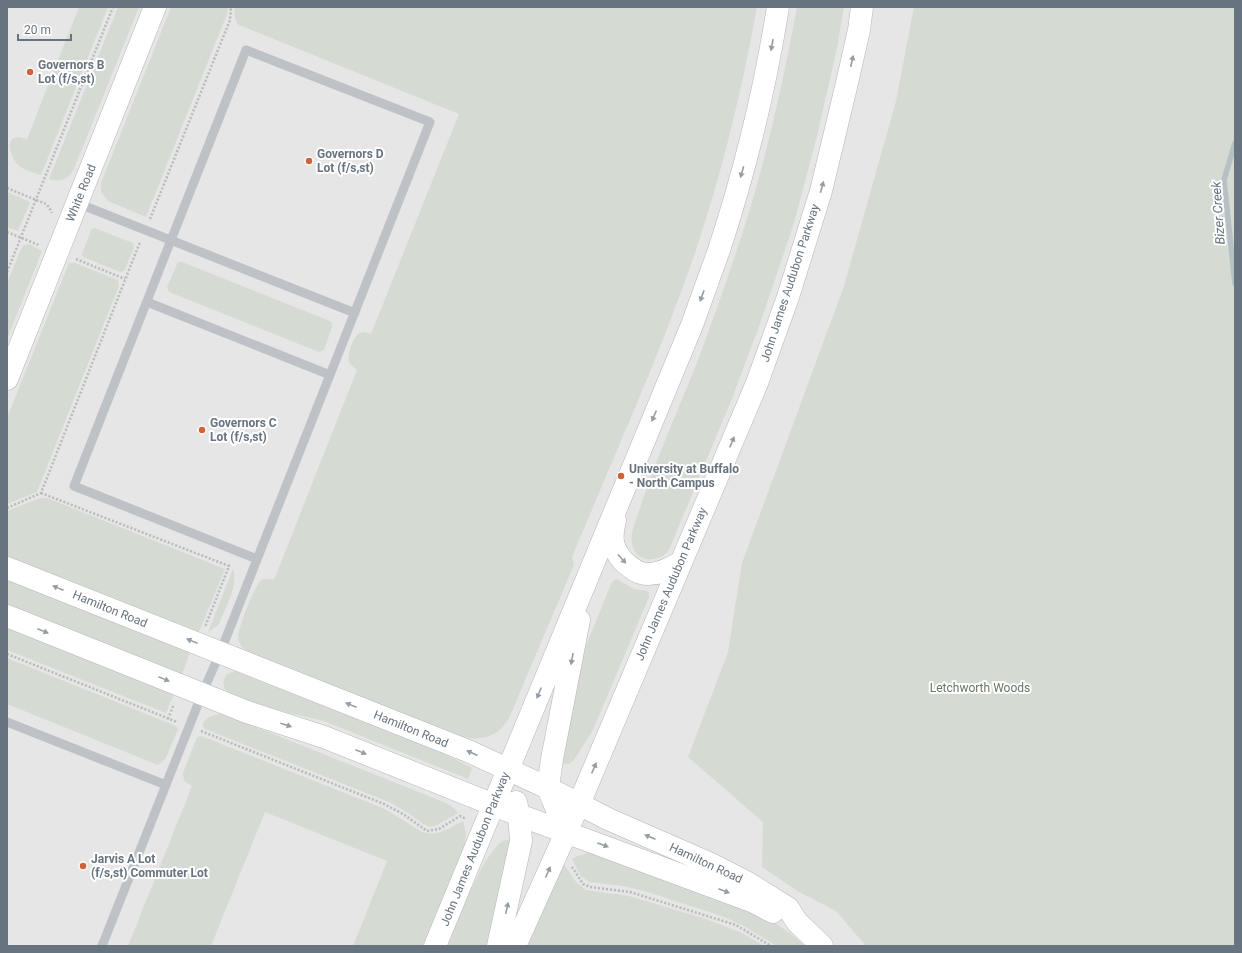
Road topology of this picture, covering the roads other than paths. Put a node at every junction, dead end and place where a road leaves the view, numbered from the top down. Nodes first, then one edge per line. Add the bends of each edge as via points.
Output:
1 (155, 7) edge
2 (778, 7) edge
3 (862, 7) edge
4 (77, 203) junction
5 (171, 240) junction
6 (147, 302) junction
7 (354, 313) junction
8 (330, 375) junction
9 (7, 379) edge
10 (621, 496) junction
11 (257, 559) junction
12 (680, 563) junction
13 (7, 568) edge
14 (586, 579) junction
15 (7, 616) edge
16 (220, 653) junction
17 (202, 694) junction
18 (7, 722) edge
19 (508, 769) junction
20 (166, 785) junction
21 (548, 788) junction
22 (579, 804) junction
23 (494, 805) junction
24 (519, 815) junction
25 (566, 832) junction
26 (798, 922) junction
27 (102, 946) edge
28 (435, 946) edge
29 (498, 946) edge
30 (515, 946) edge
31 (822, 946) edge

1 - 4 main road, White Road
2 -> 10 main road, John James Audubon Parkway via 761,100 719,249 692,325
12 -> 3 main road, John James Audubon Parkway via 757,383 788,297 821,190 848,82
4 - 5 lane
4 - 9 main road, White Road
5 - 6 lane
5 - 7 lane
5 - 7 lane via 246,50 430,122
6 - 8 lane
6 - 11 lane via 74,486
7 - 8 lane
8 - 11 lane
10 -> 12 main road via 613,532 613,545 617,554 630,568 642,574 667,570
10 - 14 main road, John James Audubon Parkway
11 - 16 lane
22 -> 12 main road, John James Audubon Parkway
16 -> 13 main road, Hamilton Road
14 -> 19 main road, John James Audubon Parkway
14 -> 21 main road
15 -> 17 main road, Hamilton Road
16 - 17 lane
19 -> 16 main road, Hamilton Road
17 - 20 lane
17 -> 23 main road, Hamilton Road via 247,712 324,737
18 - 20 lane
19 - 21 main road, Hamilton Road
19 - 23 main road, John James Audubon Parkway
19 - 24 main road
20 - 27 lane
21 - 22 main road, Hamilton Road
21 - 25 main road
22 - 25 main road, John James Audubon Parkway
26 -> 22 main road, Hamilton Road via 788,908 748,882 608,820
23 - 24 main road, Hamilton Road
23 - 28 main road, John James Audubon Parkway
24 - 25 main road, Hamilton Road
29 -> 24 main road via 521,841
25 -> 26 main road, Hamilton Road via 754,902 782,917
30 -> 25 main road, John James Audubon Parkway
26 - 31 main road, Hamilton Road

